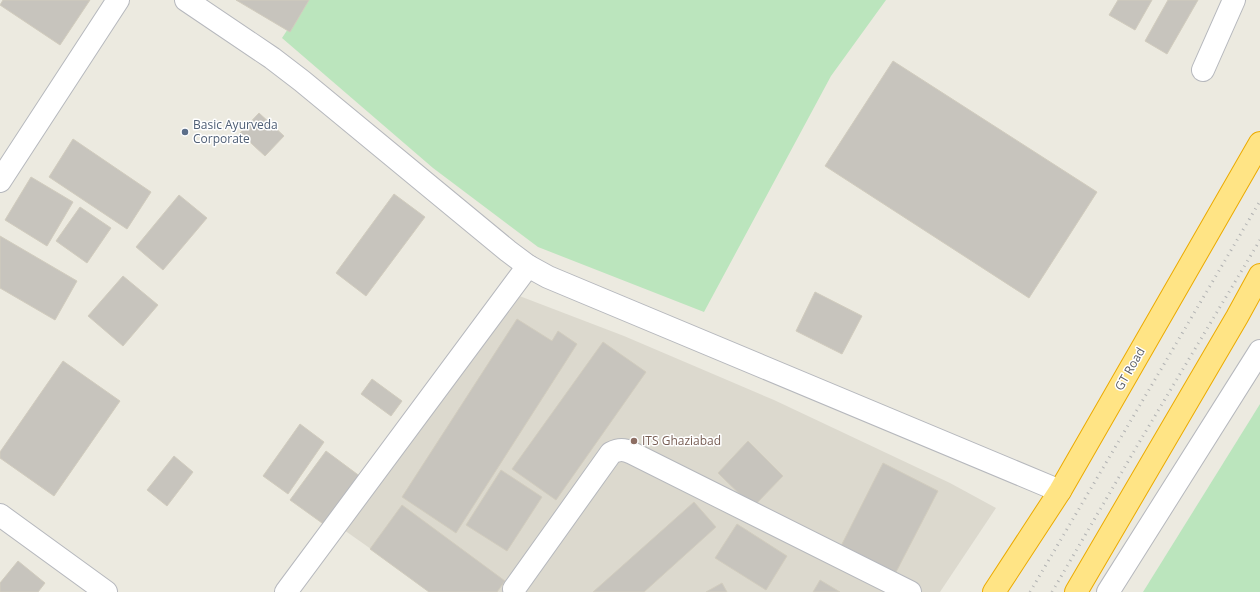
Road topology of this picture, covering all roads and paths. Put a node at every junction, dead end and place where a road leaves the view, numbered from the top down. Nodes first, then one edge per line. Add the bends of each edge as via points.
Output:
1 (118, 0) edge
2 (186, 0) edge
3 (1234, 0) edge
4 (1203, 70) dead end
5 (1260, 143) edge
6 (0, 181) edge
7 (528, 266) junction
8 (1260, 275) edge
9 (1260, 351) edge
10 (1060, 491) junction
11 (0, 515) edge
12 (514, 589) dead end
13 (106, 592) edge
14 (286, 592) edge
15 (910, 592) edge
16 (994, 592) edge
17 (1076, 592) edge
18 (1108, 592) edge

1 - 6 street
2 - 7 street via 302,80
3 - 4 street
5 - 10 highway, GT Road
7 - 10 street
7 - 14 street
8 - 17 highway
9 - 18 street
10 - 16 highway, GT Road
11 - 13 street
12 - 15 street via 611,453 625,449

